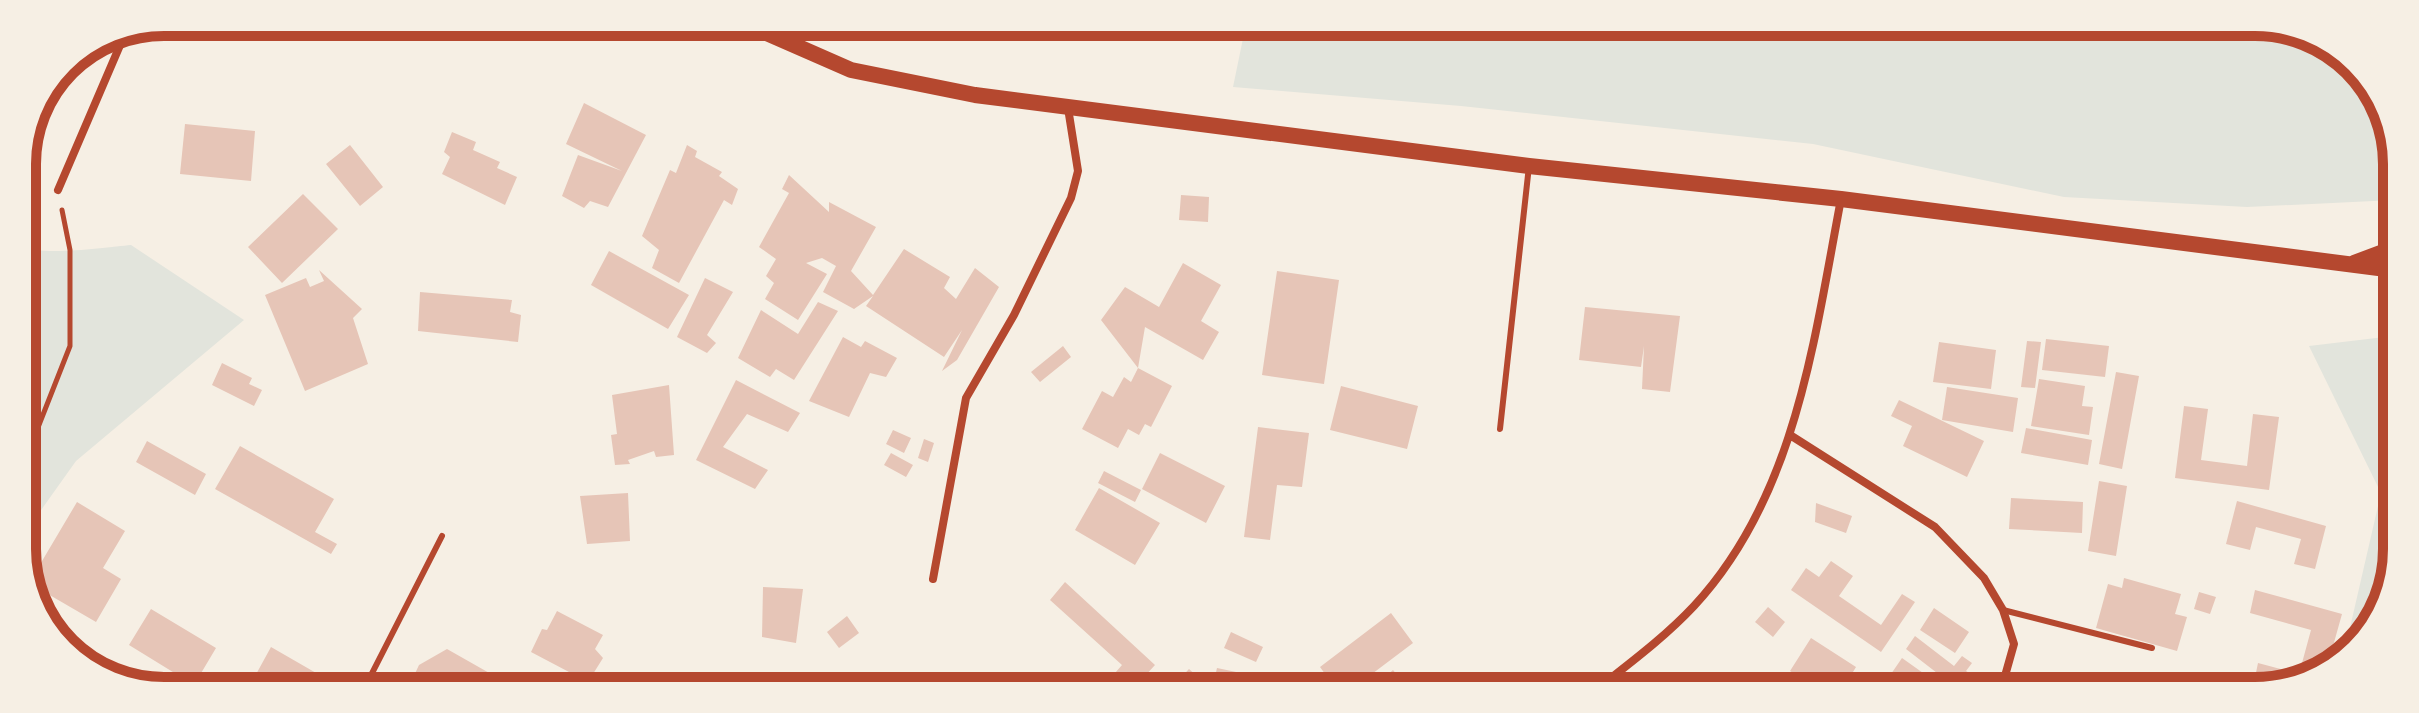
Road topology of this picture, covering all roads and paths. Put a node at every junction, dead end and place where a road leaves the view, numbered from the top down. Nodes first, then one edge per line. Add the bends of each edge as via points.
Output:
1 (774, 36) edge
2 (121, 44) edge
3 (1068, 107) junction
4 (1529, 166) junction
5 (58, 190) joint
6 (1841, 199) junction
7 (2383, 252) edge
8 (2348, 265) junction
9 (2383, 269) edge
10 (2383, 278) edge
11 (1500, 429) dead end
12 (36, 432) edge
13 (1790, 435) junction
14 (442, 536) dead end
15 (933, 579) dead end
16 (2003, 610) junction
17 (2152, 648) dead end
18 (370, 677) edge
19 (1612, 677) edge
20 (2005, 677) edge

1 - 3 main road via 851,70
2 - 5 street
3 - 4 main road
3 - 15 street via 1078,171 1071,198 966,398
4 - 6 main road
4 - 11 lane
5 - 12 path via 70,250 70,346
6 - 8 main road
6 - 13 street via 1816,335
7 - 8 main road
8 - 9 main road
8 - 10 main road
13 - 16 street via 1935,527 1984,578
13 - 19 street via 1767,495 1730,561 1694,606
14 - 18 lane
16 - 17 lane
16 - 20 street via 2014,644

